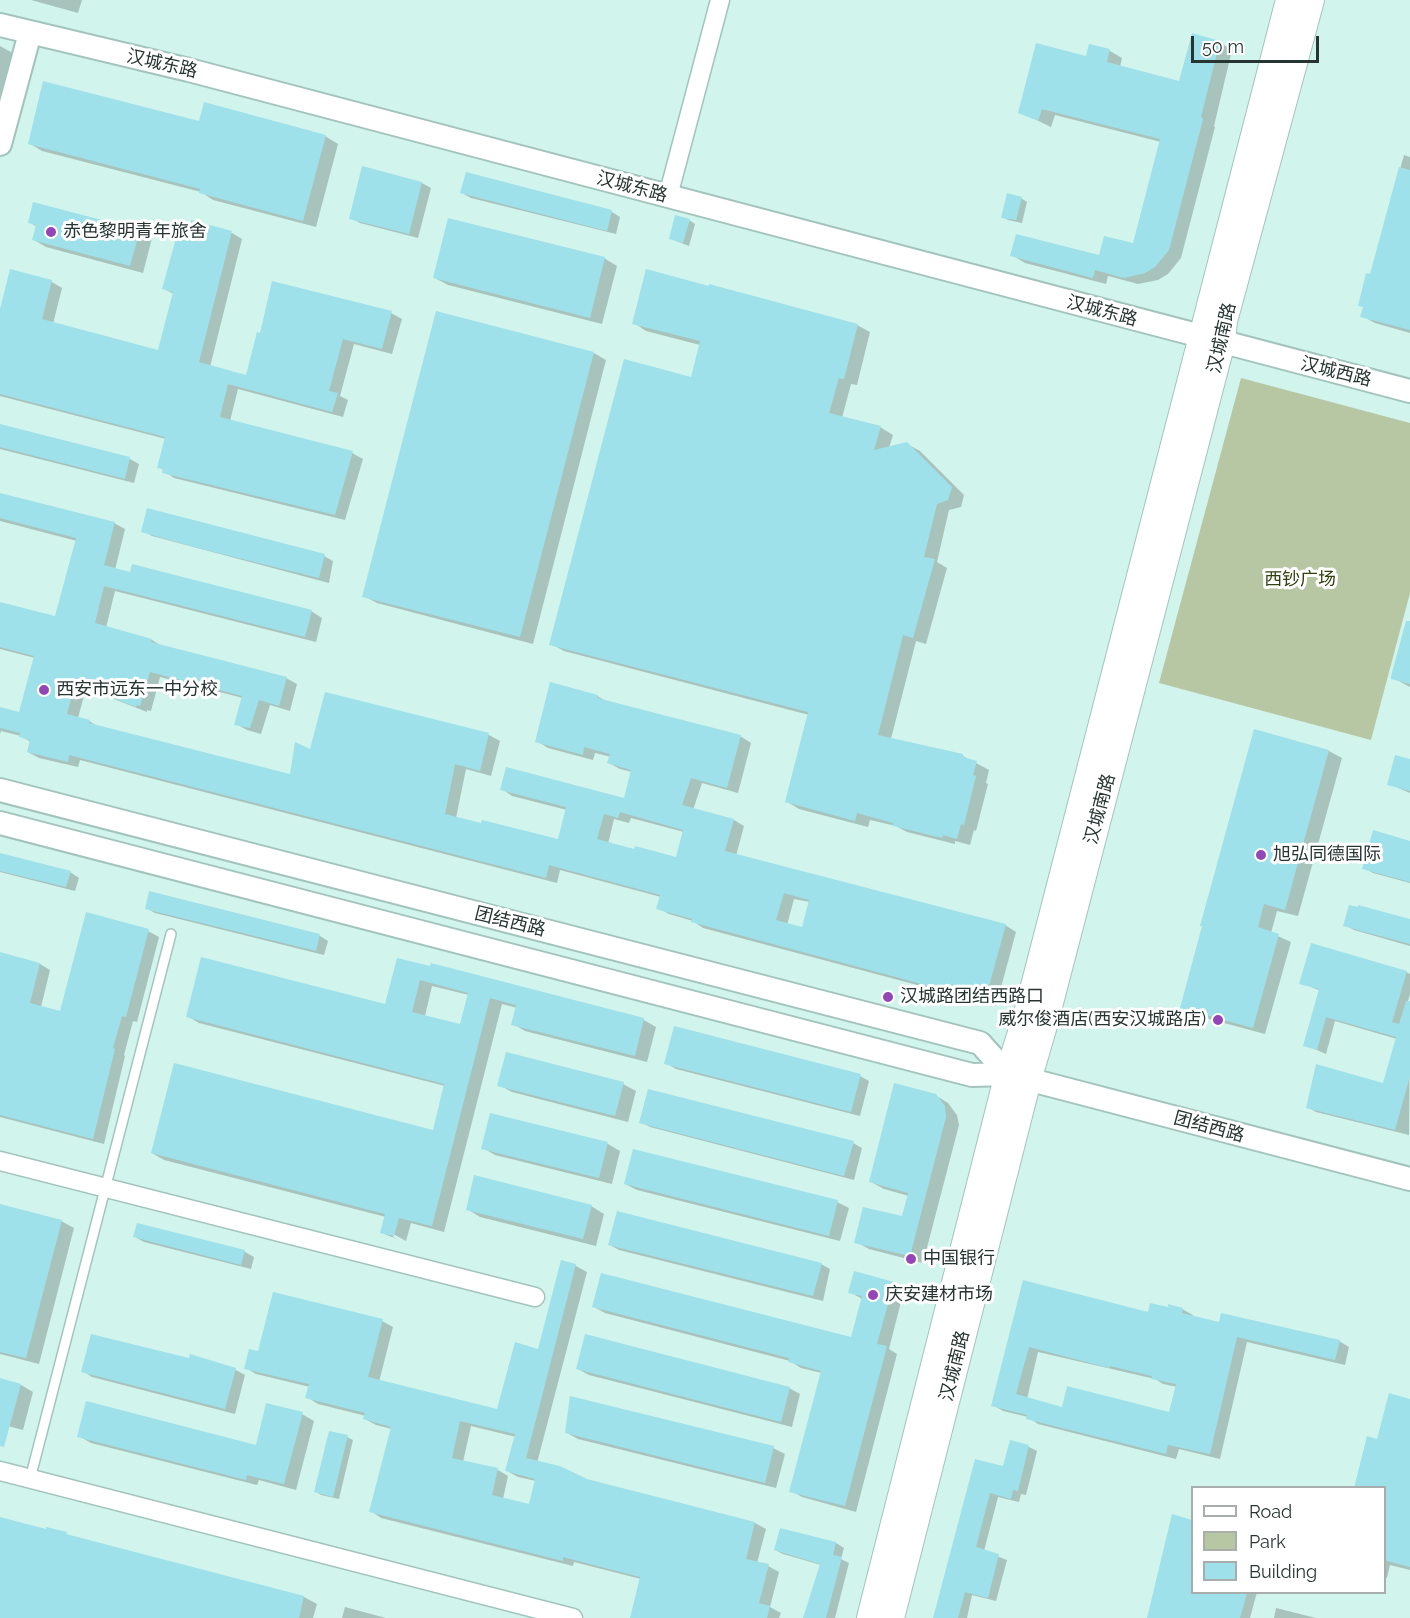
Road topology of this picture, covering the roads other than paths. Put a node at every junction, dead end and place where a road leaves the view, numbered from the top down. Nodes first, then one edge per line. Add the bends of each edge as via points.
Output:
1 (720, 0) edge
2 (1289, 0) edge
3 (1311, 0) edge
4 (0, 25) edge
5 (30, 33) junction
6 (0, 144) edge
7 (668, 196) junction
8 (1212, 340) junction
9 (1263, 353) joint
10 (1410, 391) edge
11 (0, 790) edge
12 (0, 823) edge
13 (171, 934) dead end
14 (1018, 1077) junction
15 (0, 1161) edge
16 (1410, 1179) edge
17 (104, 1188) junction
18 (536, 1297) dead end
19 (0, 1471) edge
20 (30, 1479) junction
21 (573, 1618) edge
22 (870, 1618) edge
23 (891, 1618) edge

1 - 7 street
2 - 8 main road, 汉城南路
3 - 8 main road, 汉城南路 via 1224,321
4 - 5 street, 汉城东路
5 - 6 street
5 - 7 street, 汉城东路 via 189,70
7 - 8 street, 汉城东路
8 - 9 street, 汉城东路
8 - 14 main road, 汉城南路 via 1026,1017
9 - 10 street, 汉城西路
11 - 14 street, 团结西路 via 980,1043
12 - 14 street, 团结西路 via 972,1075
13 - 17 lane
14 - 16 street, 团结西路
14 - 22 main road, 汉城南路
14 - 23 main road, 汉城南路
15 - 17 street
17 - 18 street
17 - 20 lane
19 - 20 street
20 - 21 street

